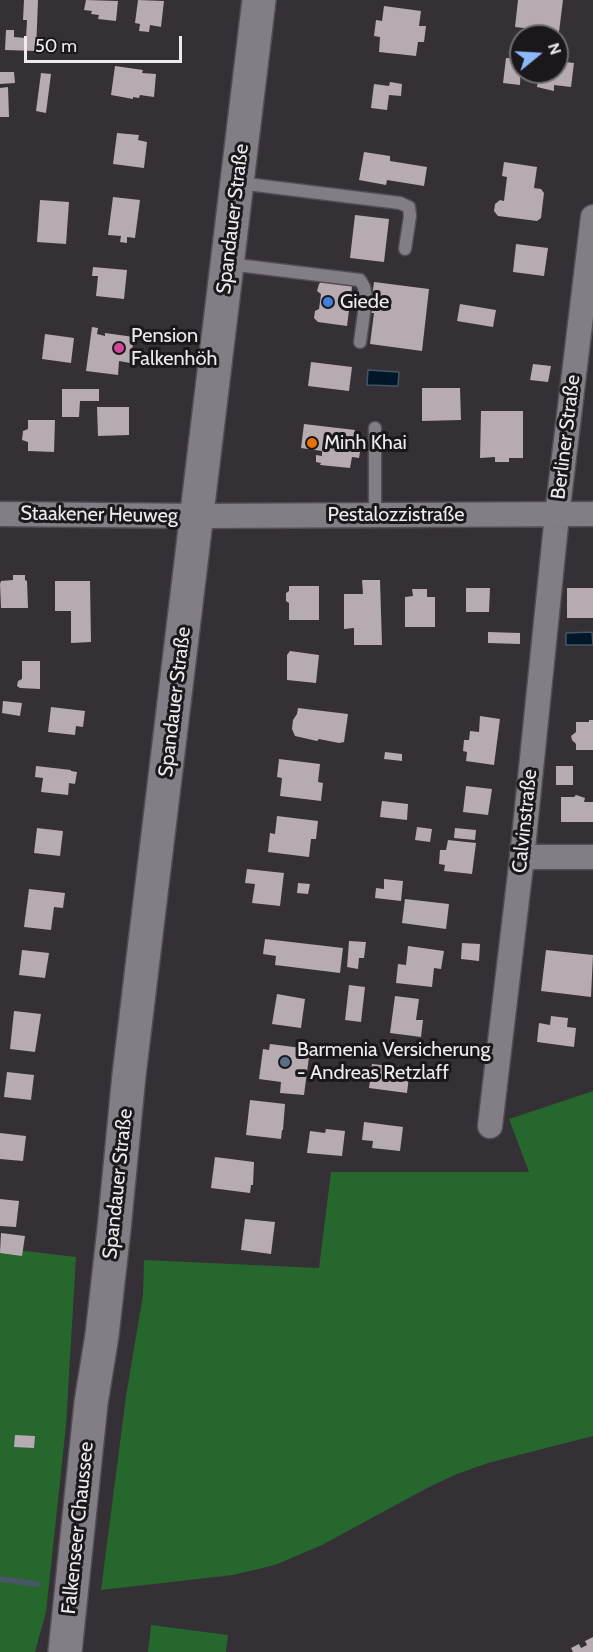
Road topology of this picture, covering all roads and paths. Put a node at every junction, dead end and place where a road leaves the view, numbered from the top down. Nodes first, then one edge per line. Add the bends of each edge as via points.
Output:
1 (259, 0) edge
2 (237, 183) junction
3 (593, 217) edge
4 (405, 249) dead end
5 (228, 264) junction
6 (360, 342) dead end
7 (375, 428) dead end
8 (0, 514) edge
9 (375, 514) junction
10 (593, 514) edge
11 (557, 515) junction
12 (198, 516) junction
13 (522, 857) junction
14 (593, 857) edge
15 (490, 1126) dead end
16 (91, 1403) joint
17 (64, 1652) edge

1 - 2 main road, Spandauer Straße
2 - 4 lane via 400,203 409,207 410,216
2 - 5 main road, Spandauer Straße
3 - 11 street, Berliner Straße
5 - 6 lane via 360,280 366,298
5 - 12 main road, Spandauer Straße
7 - 9 lane
8 - 12 street, Staakener Heuweg
9 - 11 street, Pestalozzistraße
9 - 12 street, Pestalozzistraße
10 - 11 street, Pestalozzistraße
11 - 13 street, Calvinstraße
12 - 16 main road, Spandauer Straße
13 - 14 street
13 - 15 street, Calvinstraße
16 - 17 main road, Falkenseer Chaussee

